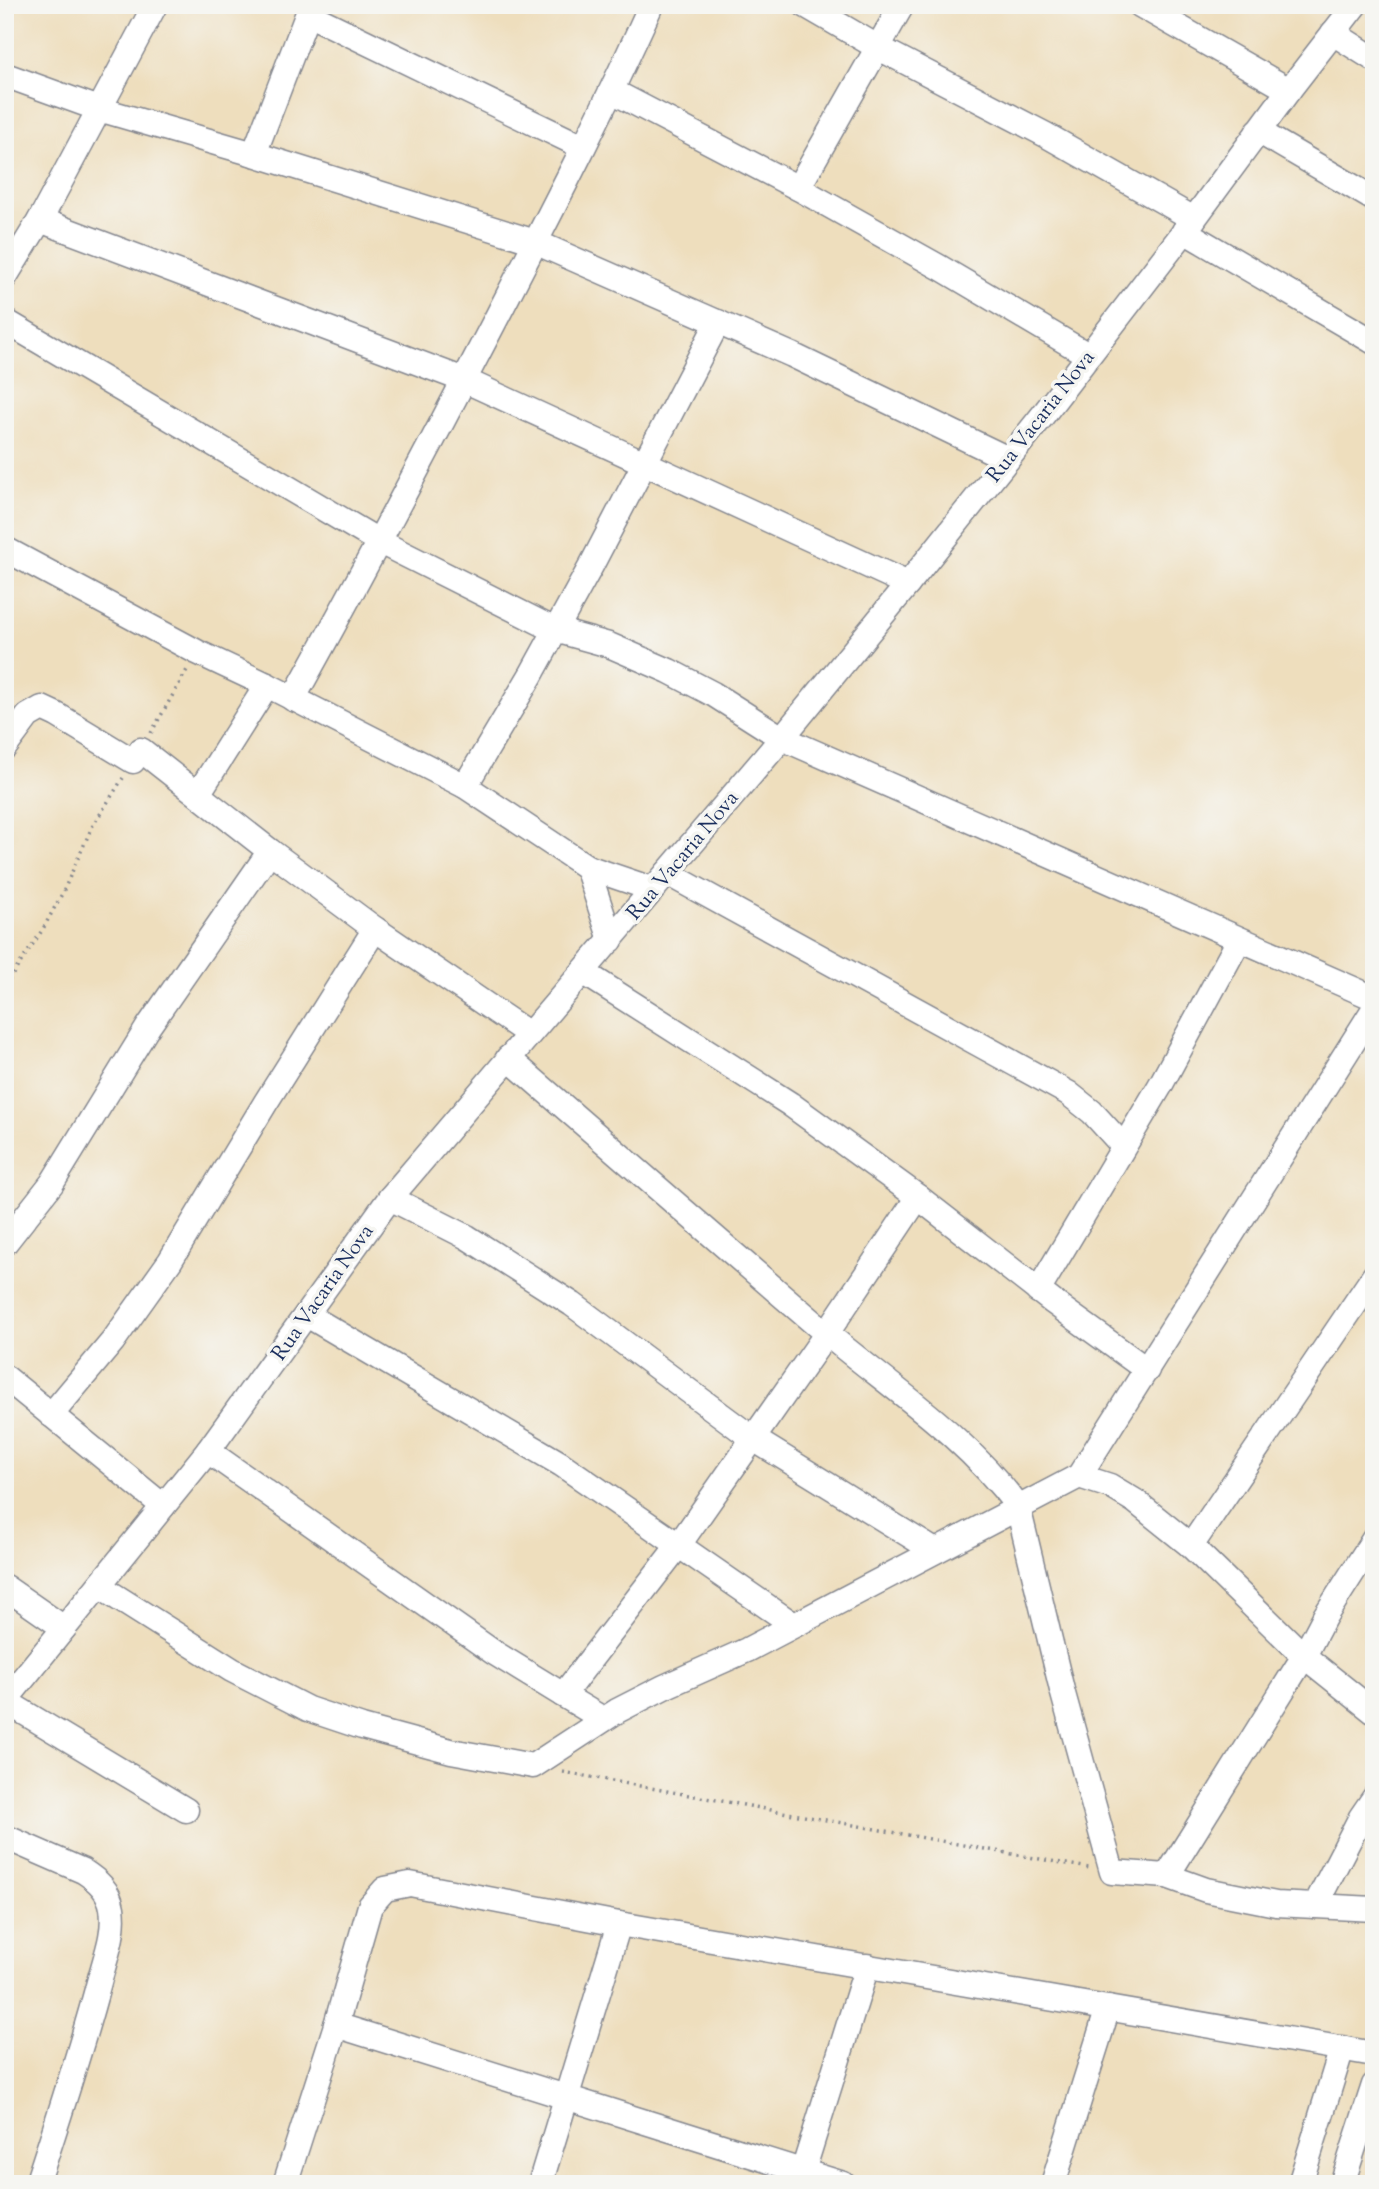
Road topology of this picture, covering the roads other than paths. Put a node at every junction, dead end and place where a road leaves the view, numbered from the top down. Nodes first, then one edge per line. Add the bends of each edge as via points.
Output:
1 (155, 5) edge
2 (651, 5) edge
3 (805, 5) edge
4 (902, 5) edge
5 (1140, 5) edge
6 (1355, 5) edge
7 (310, 9) edge
8 (1334, 33) junction
9 (879, 48) junction
10 (1374, 59) edge
11 (5, 75) edge
12 (612, 90) junction
13 (1289, 90) junction
14 (99, 109) junction
15 (1258, 131) junction
16 (583, 147) junction
17 (254, 154) junction
18 (798, 188) junction
19 (1374, 199) edge
20 (40, 220) junction
21 (1189, 225) junction
22 (535, 242) junction
23 (5, 277) edge
24 (5, 321) edge
25 (718, 322) junction
26 (1374, 342) edge
27 (1088, 355) junction
28 (464, 380) junction
29 (1008, 459) junction
30 (646, 464) junction
31 (380, 542) junction
32 (5, 550) edge
33 (908, 584) junction
34 (555, 630) junction
35 (268, 685) junction
36 (293, 699) junction
37 (782, 738) junction
38 (5, 747) edge
39 (465, 786) junction
40 (198, 794) junction
41 (270, 851) junction
42 (587, 867) junction
43 (660, 881) junction
44 (375, 929) junction
45 (611, 940) junction
46 (1239, 940) junction
47 (583, 972) junction
48 (1374, 998) edge
49 (1374, 1009) edge
50 (529, 1034) junction
51 (508, 1058) junction
52 (1123, 1146) junction
53 (918, 1197) junction
54 (390, 1198) junction
55 (5, 1243) edge
56 (1374, 1276) edge
57 (1038, 1291) junction
58 (307, 1315) junction
59 (827, 1333) junction
60 (1147, 1370) junction
61 (5, 1377) edge
62 (51, 1415) junction
63 (752, 1438) junction
64 (208, 1451) junction
65 (1079, 1476) junction
66 (163, 1506) junction
67 (1018, 1507) junction
68 (1374, 1539) edge
69 (678, 1546) junction
70 (1191, 1546) junction
71 (936, 1551) junction
72 (99, 1586) junction
73 (5, 1587) edge
74 (794, 1625) junction
75 (64, 1628) junction
76 (1304, 1656) junction
77 (563, 1695) junction
78 (5, 1701) edge
79 (1374, 1712) edge
80 (603, 1719) junction
81 (1374, 1798) edge
82 (186, 1810) dead end
83 (5, 1837) edge
84 (1167, 1876) junction
85 (1315, 1906) junction
86 (1374, 1909) edge
87 (619, 1924) junction
88 (867, 1966) junction
89 (1108, 2008) junction
90 (336, 2025) junction
91 (1342, 2048) junction
92 (1374, 2053) edge
93 (1374, 2085) edge
94 (566, 2097) junction
95 (801, 2178) edge
96 (37, 2184) edge
97 (285, 2184) edge
98 (540, 2184) edge
99 (843, 2184) edge
100 (1053, 2184) edge
101 (1300, 2184) edge
102 (1342, 2184) edge

1 - 14 street
2 - 12 street
3 - 9 street
4 - 9 street
5 - 13 street
6 - 8 street, Rua Vacaria Nova
7 - 16 street
7 - 17 street
8 - 10 street
8 - 13 street, Rua Vacaria Nova
9 - 18 street
9 - 21 street via 1046,135
11 - 14 street
12 - 16 street
12 - 18 street
13 - 15 street, Rua Vacaria Nova
14 - 17 street
14 - 20 street
15 - 19 street
15 - 21 street, Rua Vacaria Nova
16 - 22 street
17 - 22 street
18 - 27 street
20 - 23 street
20 - 28 street
21 - 26 street
21 - 27 street, Rua Vacaria Nova
22 - 25 street
22 - 28 street
24 - 31 street
25 - 29 street
25 - 30 street
27 - 29 street, Rua Vacaria Nova
28 - 30 street
28 - 31 street
29 - 33 street, Rua Vacaria Nova
30 - 33 street
30 - 34 street
31 - 34 street
31 - 36 street
32 - 35 street
33 - 37 street, Rua Vacaria Nova
34 - 37 street via 609,645 670,671
34 - 39 street
35 - 36 street
35 - 40 street
36 - 39 street
37 - 43 street, Rua Vacaria Nova
37 - 46 street
38 - 40 street via 28,716 42,708 137,756
39 - 42 street
40 - 41 street
41 - 44 street
41 - 55 street via 148,1027 52,1183
42 - 43 street
42 - 45 street
43 - 45 street, Rua Vacaria Nova
43 - 52 street via 1068,1093
44 - 50 street
44 - 62 street via 170,1261
45 - 47 street, Rua Vacaria Nova
46 - 48 street
46 - 52 street
47 - 50 street, Rua Vacaria Nova
47 - 53 street via 790,1104
49 - 60 street
50 - 51 street, Rua Vacaria Nova
51 - 54 street, Rua Vacaria Nova
51 - 59 street
52 - 57 street
53 - 57 street
53 - 59 street
54 - 58 street, Rua Vacaria Nova
54 - 63 street via 467,1237 572,1304
56 - 70 street
57 - 60 street
58 - 64 street, Rua Vacaria Nova
58 - 69 street via 561,1464
59 - 63 street
59 - 67 street via 963,1445
60 - 65 street
61 - 62 street
62 - 66 street
63 - 69 street
63 - 71 street
64 - 66 street, Rua Vacaria Nova
64 - 77 street via 493,1652
65 - 67 street
65 - 70 street via 1110,1486 1135,1501
66 - 72 street, Rua Vacaria Nova
67 - 71 street
67 - 84 street via 1112,1872
68 - 76 street
69 - 74 street
69 - 77 street
70 - 76 street
71 - 74 street
72 - 75 street, Rua Vacaria Nova
72 - 80 street via 232,1670 308,1709 451,1751 533,1766
73 - 75 street
74 - 80 street
75 - 78 street, Rua Vacaria Nova
76 - 79 street
76 - 84 street
77 - 80 street
78 - 82 street
81 - 85 street
83 - 96 street via 83,1871 108,1895 113,1913 85,2035
84 - 85 street via 1240,1897
85 - 86 street
87 - 88 street
87 - 90 street via 410,1884 385,1889 370,1906
87 - 94 street
88 - 89 street
88 - 95 street
89 - 91 street
89 - 100 street
90 - 94 street
90 - 97 street
91 - 92 street
91 - 101 street
93 - 102 street
94 - 95 street
94 - 98 street
95 - 99 street

